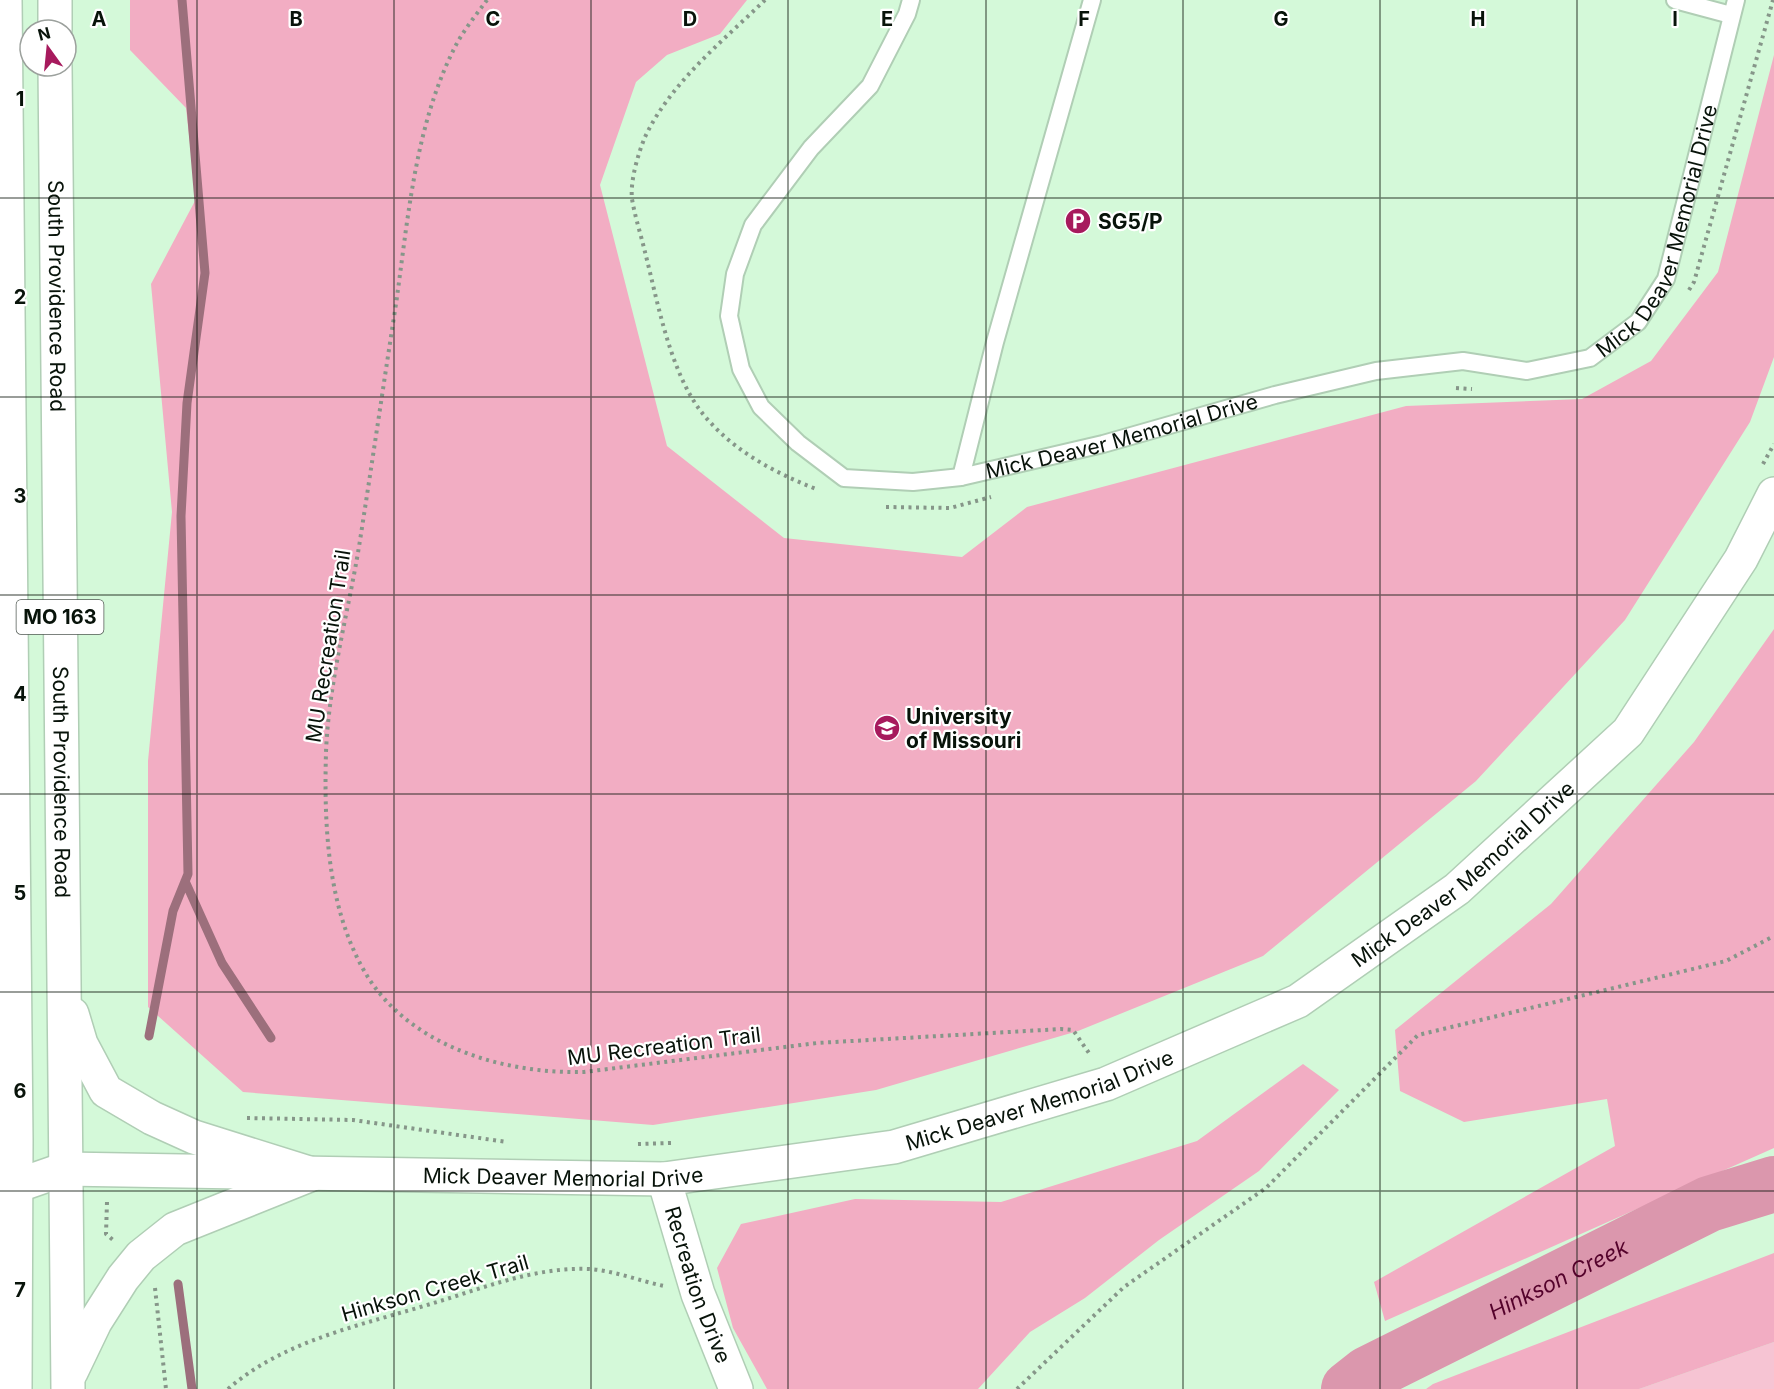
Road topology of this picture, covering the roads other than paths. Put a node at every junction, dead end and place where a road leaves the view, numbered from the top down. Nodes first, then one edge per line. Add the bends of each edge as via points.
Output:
1 (5, 0) edge
2 (55, 0) edge
3 (910, 0) edge
4 (1092, 0) edge
5 (1675, 0) edge
6 (1733, 7) edge
7 (55, 18) edge
8 (55, 78) edge
9 (961, 477) junction
10 (1766, 484) edge
11 (7, 965) edge
12 (63, 987) junction
13 (8, 1141) edge
14 (64, 1169) junction
15 (312, 1174) junction
16 (664, 1179) junction
17 (8, 1186) edge
18 (8, 1312) edge
19 (68, 1384) edge
20 (15, 1389) edge
21 (736, 1389) edge

1 - 11 main road, MO 163
2 - 7 main road
3 - 9 lane, Mick Deaver Memorial Drive via 907,14 870,86 811,148 753,225 735,274 729,316 741,369 761,407 798,443 844,478 913,482
4 - 9 lane
5 - 6 lane, Mick Deaver Memorial Drive
6 - 9 lane, Mick Deaver Memorial Drive via 1666,279 1638,322 1590,358 1527,371 1463,361 1376,371
8 - 12 main road, South Providence Road / MO 163
10 - 16 main road, Mick Deaver Memorial Drive via 1741,558 1628,732 1457,889 1298,1000 1106,1084 894,1148
11 - 13 main road, MO 163
12 - 14 main road, South Providence Road / MO 163
12 - 15 main road via 81,1044 106,1091 194,1137
13 - 14 main road
13 - 17 main road, MO 163
14 - 15 main road, Mick Deaver Memorial Drive
14 - 17 main road
14 - 19 main road, South Providence Road / MO 163
15 - 16 main road, Mick Deaver Memorial Drive
15 - 19 main road via 175,1228 137,1260 95,1322
16 - 21 main road, Recreation Drive via 698,1294
17 - 18 main road, MO 163
18 - 20 main road, MO 163

